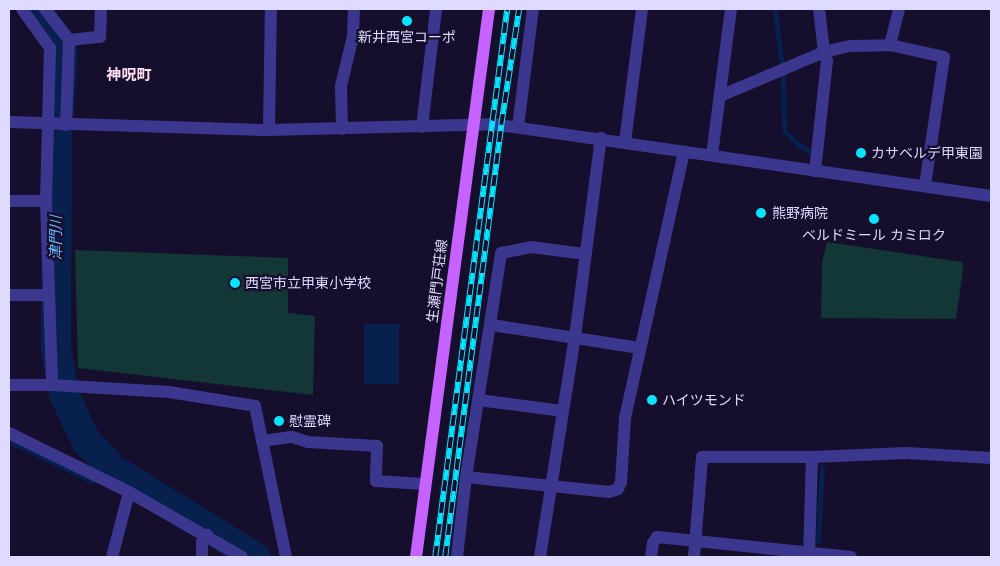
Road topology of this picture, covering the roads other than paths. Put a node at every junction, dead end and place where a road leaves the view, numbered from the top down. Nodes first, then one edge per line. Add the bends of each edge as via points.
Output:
1 (22, 9) edge
2 (46, 9) edge
3 (101, 9) edge
4 (271, 9) edge
5 (354, 9) edge
6 (436, 9) edge
7 (489, 9) edge
8 (533, 9) edge
9 (642, 9) edge
10 (732, 9) edge
11 (819, 9) edge
12 (899, 9) edge
13 (69, 40) junction
14 (890, 45) junction
15 (824, 52) junction
16 (720, 96) junction
17 (9, 122) edge
18 (57, 124) junction
19 (472, 124) junction
20 (422, 127) junction
21 (518, 127) junction
22 (342, 129) junction
23 (269, 130) junction
24 (601, 138) junction
25 (625, 142) junction
26 (684, 151) junction
27 (712, 155) junction
28 (815, 171) junction
29 (925, 186) junction
30 (991, 196) edge
31 (9, 201) edge
32 (46, 201) junction
33 (584, 254) junction
34 (9, 295) edge
35 (48, 295) junction
36 (492, 325) junction
37 (575, 337) junction
38 (639, 348) junction
39 (9, 385) edge
40 (59, 386) junction
41 (479, 400) junction
42 (562, 411) junction
43 (9, 432) edge
44 (262, 441) junction
45 (812, 457) junction
46 (991, 458) edge
47 (466, 477) junction
48 (425, 484) junction
49 (552, 486) junction
50 (129, 492) junction
51 (208, 536) junction
52 (696, 540) junction
53 (809, 554) edge
54 (112, 557) edge
55 (202, 557) edge
56 (242, 557) edge
57 (286, 557) edge
58 (416, 557) edge
59 (457, 557) edge
60 (540, 557) edge
61 (651, 557) edge
62 (694, 557) edge
63 (851, 557) edge

1 - 18 street via 50,48
2 - 13 street
3 - 13 street via 100,38
4 - 23 street
5 - 22 street via 353,36 341,86
6 - 20 street
7 - 19 main road, 生瀬門戸荘線
8 - 21 street
9 - 25 street
10 - 16 street
11 - 15 street
12 - 14 street
13 - 18 street
14 - 15 street via 851,46
14 - 29 street via 944,57
15 - 16 street
15 - 28 street via 826,61
16 - 27 street
17 - 18 street
18 - 23 street
18 - 32 street
19 - 20 street
19 - 21 street
19 - 48 main road, 生瀬門戸荘線
20 - 22 street
21 - 24 street
22 - 23 street
24 - 25 street
24 - 33 street
25 - 26 street
26 - 27 street
26 - 38 street
27 - 28 street
28 - 29 street
29 - 30 street
31 - 32 street
32 - 35 street
33 - 36 street via 531,247 501,253
33 - 37 street
34 - 35 street
35 - 40 street
36 - 37 street
36 - 41 street
37 - 38 street
37 - 42 street
38 - 49 street via 625,418 618,489 609,492
39 - 40 street
40 - 44 street via 169,392 255,406
41 - 42 street
41 - 47 street
42 - 49 street
43 - 50 street
44 - 48 street via 292,437 308,442 377,446 376,481
44 - 57 street
45 - 46 street via 907,453
45 - 52 street via 702,457
45 - 53 street
47 - 49 street
47 - 59 street
48 - 58 main road, 生瀬門戸荘線
49 - 60 street
50 - 51 street
50 - 54 street
51 - 55 street via 202,542
51 - 56 street
52 - 53 street
52 - 61 street via 657,537
52 - 62 street
53 - 63 street

